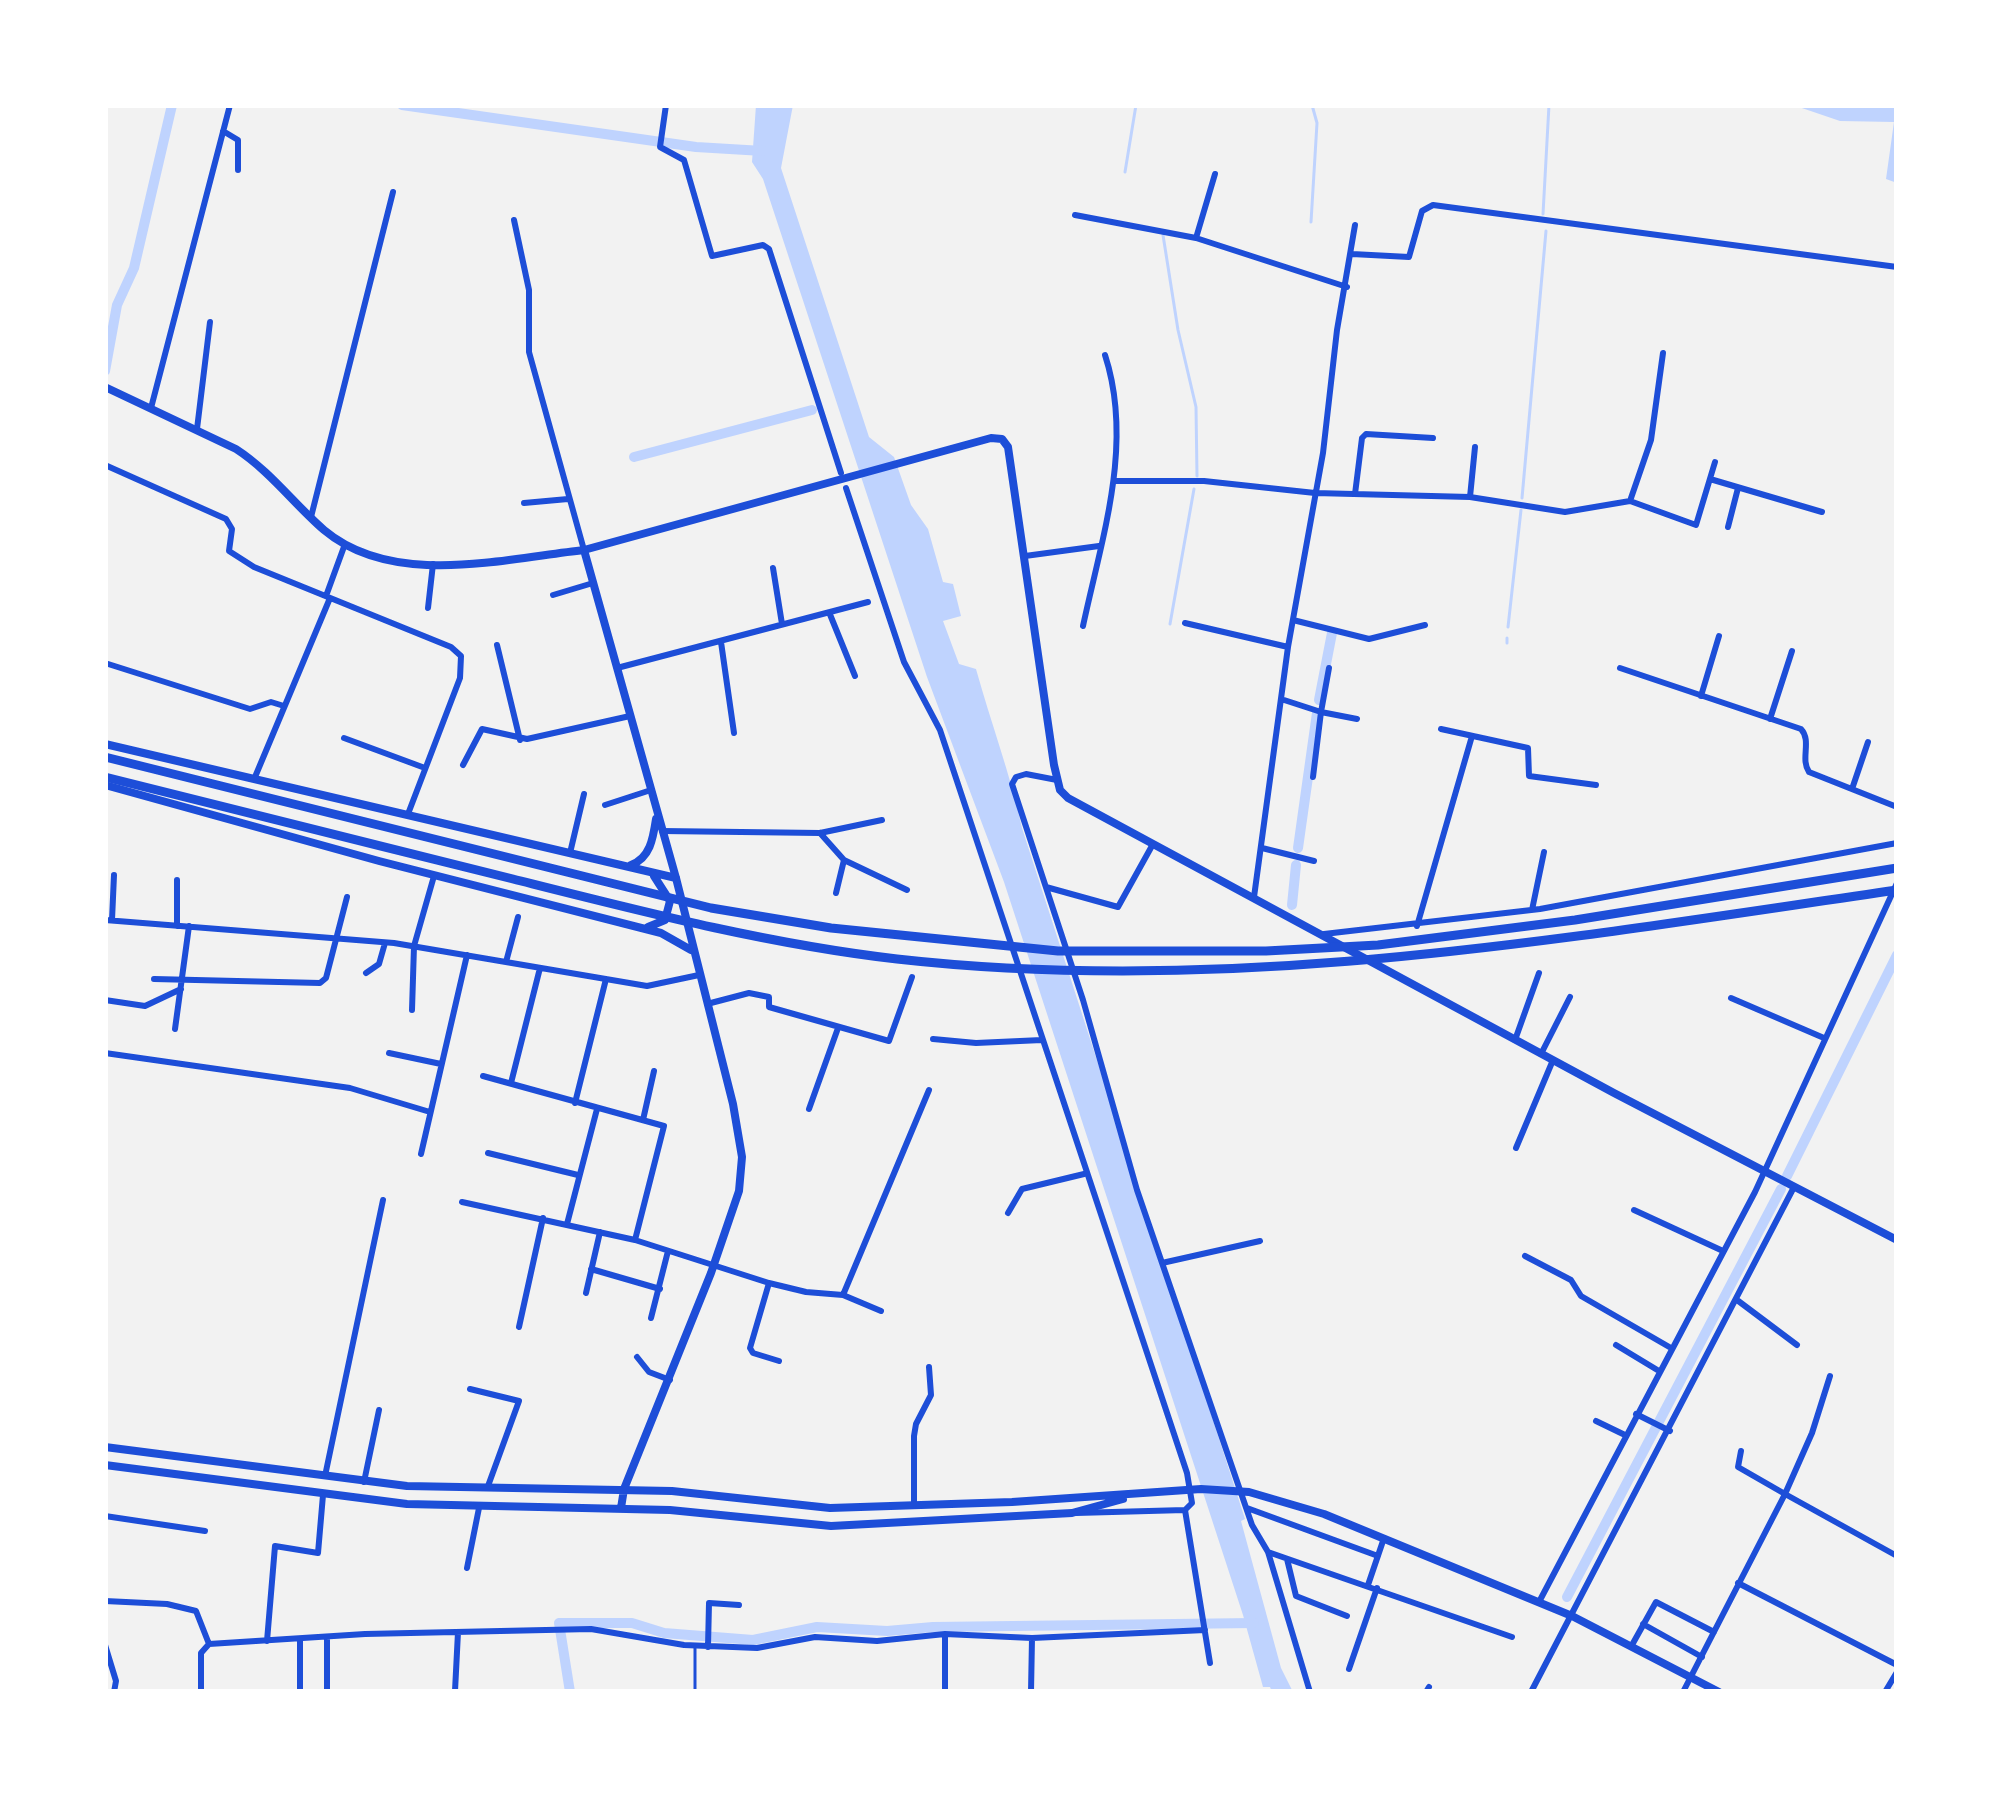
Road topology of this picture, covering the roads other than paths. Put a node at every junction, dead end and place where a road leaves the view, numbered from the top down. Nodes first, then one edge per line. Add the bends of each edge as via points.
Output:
1 (230, 105) edge
2 (666, 105) edge
3 (223, 131) junction
4 (238, 170) dead end
5 (1215, 174) dead end
6 (393, 192) dead end
7 (1075, 215) dead end
8 (514, 220) dead end
9 (1355, 225) dead end
10 (1196, 238) junction
11 (1352, 254) junction
12 (1897, 267) edge
13 (1346, 287) junction
14 (210, 322) dead end
15 (1663, 353) dead end
16 (1106, 355) dead end
17 (105, 387) edge
18 (151, 407) junction
19 (197, 429) junction
20 (1433, 438) dead end
21 (1475, 447) dead end
22 (1715, 462) dead end
23 (105, 465) edge
24 (1710, 479) junction
25 (844, 480) junction
26 (1114, 481) junction
27 (1738, 488) junction
28 (1315, 493) junction
29 (1354, 494) junction
30 (1470, 497) junction
31 (569, 499) junction
32 (1630, 501) junction
33 (524, 503) dead end
34 (1822, 512) dead end
35 (311, 517) junction
36 (1728, 527) dead end
37 (345, 544) junction
38 (1101, 545) junction
39 (584, 550) junction
40 (1025, 556) junction
41 (433, 564) junction
42 (773, 568) dead end
43 (593, 583) junction
44 (553, 595) dead end
45 (328, 597) junction
46 (868, 602) dead end
47 (428, 608) dead end
48 (829, 612) junction
49 (1293, 620) junction
50 (1185, 623) dead end
51 (1425, 625) dead end
52 (782, 626) junction
53 (1083, 626) dead end
54 (1719, 636) dead end
55 (721, 642) junction
56 (497, 645) dead end
57 (1288, 647) junction
58 (1792, 652) dead end
59 (105, 663) edge
60 (617, 668) junction
61 (1329, 668) dead end
62 (1620, 668) dead end
63 (855, 676) dead end
64 (1701, 696) junction
65 (1281, 699) junction
66 (284, 706) junction
67 (1321, 712) junction
68 (630, 716) junction
69 (1357, 719) dead end
70 (1770, 719) junction
71 (1442, 729) dead end
72 (734, 733) dead end
73 (1472, 736) junction
74 (344, 738) dead end
75 (520, 740) junction
76 (1868, 742) dead end
77 (105, 744) edge
78 (105, 757) edge
79 (463, 765) dead end
80 (426, 768) junction
81 (254, 777) junction
82 (1313, 777) dead end
83 (1057, 780) junction
84 (105, 781) edge
85 (1595, 785) dead end
86 (1852, 789) junction
87 (651, 790) junction
88 (584, 794) dead end
89 (605, 805) dead end
90 (1897, 808) edge
91 (657, 813) junction
92 (408, 814) junction
93 (882, 820) dead end
94 (662, 831) junction
95 (820, 832) junction
96 (1897, 843) edge
97 (1153, 844) junction
98 (1262, 848) junction
99 (1544, 852) dead end
100 (569, 853) junction
101 (844, 860) junction
102 (1314, 861) dead end
103 (623, 866) junction
104 (1897, 868) edge
105 (647, 872) junction
106 (113, 875) dead end
107 (434, 876) junction
108 (676, 878) junction
109 (178, 880) dead end
110 (1897, 886) edge
111 (1046, 887) junction
112 (908, 890) dead end
113 (836, 893) dead end
114 (347, 897) dead end
115 (1254, 898) junction
116 (1532, 910) junction
117 (518, 916) dead end
118 (603, 919) junction
119 (108, 920) edge
120 (177, 926) junction
121 (189, 926) junction
122 (1417, 926) junction
123 (1320, 934) junction
124 (339, 937) junction
125 (386, 942) junction
126 (414, 946) junction
127 (692, 951) junction
128 (467, 955) junction
129 (506, 962) junction
130 (540, 968) junction
131 (366, 973) dead end
132 (1539, 973) dead end
133 (699, 975) junction
134 (912, 977) dead end
135 (154, 980) dead end
136 (606, 980) junction
137 (182, 984) junction
138 (1570, 997) dead end
139 (1731, 998) dead end
140 (105, 1000) edge
141 (707, 1004) junction
142 (412, 1010) dead end
143 (175, 1028) dead end
144 (838, 1028) junction
145 (1824, 1038) junction
146 (933, 1039) dead end
147 (1042, 1040) junction
148 (1515, 1040) junction
149 (105, 1053) edge
150 (388, 1053) dead end
151 (1541, 1054) junction
152 (1553, 1060) junction
153 (441, 1064) junction
154 (654, 1071) dead end
155 (483, 1076) dead end
156 (511, 1083) junction
157 (929, 1090) dead end
158 (575, 1103) junction
159 (809, 1108) dead end
160 (597, 1109) junction
161 (430, 1112) junction
162 (643, 1120) junction
163 (1516, 1148) dead end
164 (488, 1153) dead end
165 (421, 1154) dead end
166 (1765, 1171) junction
167 (1084, 1174) junction
168 (580, 1175) junction
169 (1794, 1186) junction
170 (383, 1200) dead end
171 (462, 1202) dead end
172 (1634, 1210) dead end
173 (1008, 1214) dead end
174 (543, 1218) junction
175 (567, 1224) junction
176 (600, 1232) junction
177 (635, 1240) junction
178 (1897, 1240) edge
179 (1260, 1241) dead end
180 (668, 1251) junction
181 (1723, 1251) junction
182 (1525, 1256) dead end
183 (1162, 1263) junction
184 (714, 1267) junction
185 (591, 1269) junction
186 (769, 1283) junction
187 (660, 1289) junction
188 (586, 1293) dead end
189 (843, 1294) junction
190 (1737, 1300) junction
191 (881, 1311) dead end
192 (651, 1318) dead end
193 (519, 1328) dead end
194 (1797, 1345) dead end
195 (1616, 1346) dead end
196 (1671, 1348) junction
197 (637, 1357) dead end
198 (778, 1361) dead end
199 (929, 1367) dead end
200 (1659, 1371) junction
201 (1830, 1376) dead end
202 (670, 1380) junction
203 (470, 1389) dead end
204 (379, 1411) dead end
205 (1636, 1414) junction
206 (1596, 1421) dead end
207 (1667, 1430) junction
208 (1625, 1435) junction
209 (105, 1447) edge
210 (1741, 1451) dead end
211 (105, 1465) edge
212 (236, 1465) junction
213 (326, 1476) junction
214 (234, 1482) junction
215 (364, 1482) junction
216 (486, 1489) junction
217 (625, 1489) junction
218 (548, 1490) junction
219 (1140, 1494) junction
220 (1785, 1494) junction
221 (323, 1495) junction
222 (914, 1506) junction
223 (479, 1508) junction
224 (621, 1508) junction
225 (1247, 1508) junction
226 (548, 1509) junction
227 (1185, 1510) junction
228 (1072, 1513) junction
229 (105, 1516) edge
230 (205, 1531) dead end
231 (1384, 1538) junction
232 (1268, 1552) junction
233 (1378, 1556) junction
234 (1897, 1556) edge
235 (1287, 1559) junction
236 (467, 1568) dead end
237 (1738, 1583) junction
238 (1372, 1587) junction
239 (105, 1601) edge
240 (1539, 1602) junction
241 (739, 1605) dead end
242 (1347, 1616) dead end
243 (1572, 1616) junction
244 (1643, 1624) junction
245 (1205, 1628) junction
246 (458, 1632) junction
247 (1714, 1632) junction
248 (945, 1634) junction
249 (327, 1637) junction
250 (1513, 1637) dead end
251 (1032, 1638) junction
252 (300, 1639) junction
253 (708, 1640) junction
254 (267, 1641) junction
255 (209, 1644) junction
256 (105, 1645) edge
257 (1632, 1645) junction
258 (695, 1646) junction
259 (1702, 1657) junction
260 (1210, 1663) dead end
261 (1897, 1668) edge
262 (1349, 1669) dead end
263 (1692, 1676) junction
264 (455, 1691) edge
265 (114, 1692) edge
266 (201, 1692) edge
267 (300, 1692) edge
268 (327, 1692) edge
269 (694, 1692) edge
270 (945, 1692) edge
271 (1031, 1692) edge
272 (1310, 1692) edge
273 (1531, 1692) edge
274 (1683, 1692) edge
275 (1719, 1692) edge
276 (1885, 1692) edge

1 - 3 street
2 - 25 street via 660,147 684,160 712,256 769,249
3 - 4 street via 238,140
3 - 18 street
5 - 10 street
6 - 35 street
7 - 10 street
8 - 31 street via 529,290 529,352
9 - 11 street
10 - 13 street
11 - 12 street via 1409,257 1422,211 1433,206
11 - 13 street
13 - 28 street
14 - 19 street
15 - 32 street via 1651,440
16 - 26 street via 1119,410
17 - 18 main road
18 - 19 main road
19 - 35 main road via 253,460
20 - 29 street via 1366,434
21 - 30 street
22 - 24 street
23 - 45 street via 226,520 235,556
24 - 27 street
24 - 32 street via 1696,525
25 - 39 main road
25 - 40 main road via 1002,439
25 - 147 street via 904,662 940,730
26 - 28 street
26 - 38 street
27 - 34 street
27 - 36 street
28 - 29 street
28 - 49 street
29 - 30 street
30 - 32 street via 1565,512
31 - 33 street
31 - 39 street
35 - 37 main road
37 - 41 main road
37 - 45 street
38 - 40 street
38 - 53 street
39 - 41 main road
39 - 43 main road
40 - 83 main road
41 - 47 street
42 - 52 street
43 - 44 street
43 - 60 main road
45 - 66 street
45 - 80 street via 461,656
46 - 48 street
48 - 52 street
48 - 63 street
49 - 51 street via 1369,639
49 - 57 street
50 - 57 street
52 - 55 street
54 - 64 street
55 - 60 street
55 - 72 street
56 - 75 street
57 - 65 street
58 - 70 street
59 - 66 street via 250,709
60 - 68 main road
61 - 67 street
62 - 64 street
64 - 70 street
65 - 67 street
65 - 98 street
66 - 81 street
67 - 69 street
67 - 82 street
68 - 75 street
68 - 87 main road
70 - 86 street via 1805,732 1808,772
71 - 73 street
73 - 85 street via 1529,749 1529,776
73 - 122 street
74 - 80 street
75 - 79 street via 482,729
76 - 86 street
77 - 81 main road
78 - 104 main road via 711,908 1058,951 1378,945
80 - 92 street
81 - 92 main road
83 - 97 main road via 1068,798
83 - 111 street via 1026,774 1012,784
84 - 107 main road
84 - 110 main road via 759,937 1055,970 1414,958
86 - 90 street
87 - 89 street
87 - 91 main road
88 - 100 street
91 - 94 main road
91 - 103 main road via 644,859
92 - 100 main road
93 - 95 street
94 - 95 street
94 - 108 main road
95 - 101 street
96 - 116 street
97 - 111 street via 1118,907
97 - 115 main road
98 - 102 street
98 - 115 street
99 - 116 street
100 - 103 main road
101 - 112 street
101 - 113 street
103 - 105 main road
105 - 108 main road
105 - 118 main road via 667,893 665,920 645,928
106 - 119 street
107 - 118 main road
107 - 126 street
108 - 127 main road
109 - 120 street
110 - 145 street
111 - 183 street
114 - 124 street
115 - 123 main road
116 - 122 street
117 - 129 street
118 - 127 main road via 661,933
119 - 120 street
120 - 121 street
121 - 124 street
121 - 137 street
122 - 123 street
123 - 148 main road
124 - 125 street
124 - 137 street via 320,983
125 - 126 street
125 - 131 street via 379,964
126 - 128 street
126 - 142 street
127 - 133 main road
128 - 129 street
128 - 153 street
129 - 130 street
130 - 136 street
130 - 156 street
132 - 148 street
133 - 136 street via 647,986
133 - 141 main road
134 - 144 street via 890,1041
135 - 137 street
136 - 158 street
137 - 140 street via 146,1006
137 - 143 street
138 - 151 street
139 - 145 street
141 - 144 street via 752,993 770,997 770,1007
141 - 184 main road via 742,1156
144 - 159 street
145 - 166 street
146 - 147 street
147 - 167 street
148 - 151 main road
149 - 161 street via 350,1088
150 - 153 street
151 - 152 main road
152 - 163 street
152 - 166 main road
153 - 161 street
154 - 162 street
155 - 156 street
156 - 158 street
157 - 189 street
158 - 160 street
160 - 162 street
160 - 168 street
161 - 165 street
162 - 177 street via 665,1128
164 - 168 street
166 - 169 main road
166 - 181 street
167 - 173 street via 1022,1189
167 - 227 street via 1186,1473 1192,1503
168 - 175 street
169 - 178 main road
169 - 190 street
170 - 213 street
171 - 174 street
172 - 181 street
174 - 175 street
174 - 193 street
175 - 176 street
176 - 177 street
176 - 185 street
177 - 180 street
179 - 183 street
180 - 184 street
180 - 187 street
181 - 196 street
182 - 196 street
183 - 225 street
184 - 186 street
184 - 202 main road
185 - 187 street
185 - 188 street
186 - 189 street
186 - 198 street via 750,1348
187 - 192 street
189 - 191 street
190 - 194 street
190 - 207 street
195 - 200 street
196 - 200 street
197 - 202 street
199 - 222 street via 931,1395 914,1436
200 - 205 street
201 - 220 street
202 - 217 main road
203 - 216 street via 519,1401
204 - 215 street
205 - 207 street
205 - 208 street
206 - 208 street
207 - 243 street
208 - 240 street
209 - 212 main road
210 - 220 street via 1738,1467
211 - 214 main road
212 - 213 main road
212 - 214 main road
213 - 215 main road
214 - 221 main road
215 - 216 main road
216 - 218 main road
217 - 218 main road
217 - 222 main road via 792,1506
217 - 224 main road
218 - 226 main road
219 - 222 main road
219 - 228 main road
219 - 231 main road via 1223,1489 1295,1503
220 - 234 street
220 - 237 street
221 - 223 main road
221 - 254 street via 318,1553 275,1546
223 - 226 main road
223 - 236 street
224 - 226 main road
224 - 228 main road via 831,1526
225 - 232 street
225 - 233 street
227 - 228 street
227 - 245 street
229 - 230 street
231 - 233 street
231 - 240 main road
232 - 235 street
232 - 272 street
233 - 238 street
235 - 238 street
235 - 242 street via 1296,1596
237 - 247 street
237 - 261 street
238 - 250 street
238 - 262 street
239 - 255 street via 196,1611
240 - 243 main road
241 - 253 street via 709,1603
243 - 257 main road
243 - 273 street
244 - 247 street via 1656,1602
244 - 257 street
244 - 259 street
245 - 251 street
245 - 260 street
246 - 249 street
246 - 258 street via 591,1629
246 - 264 street
247 - 259 street
248 - 251 street
248 - 253 street via 815,1637 757,1648
248 - 270 street
249 - 252 street
249 - 268 street
251 - 271 street
252 - 254 street
252 - 267 street
253 - 258 street
254 - 255 street
255 - 266 street via 201,1653
256 - 265 street
257 - 263 main road
258 - 269 lane
259 - 263 street
261 - 276 street
263 - 274 street
263 - 275 main road

